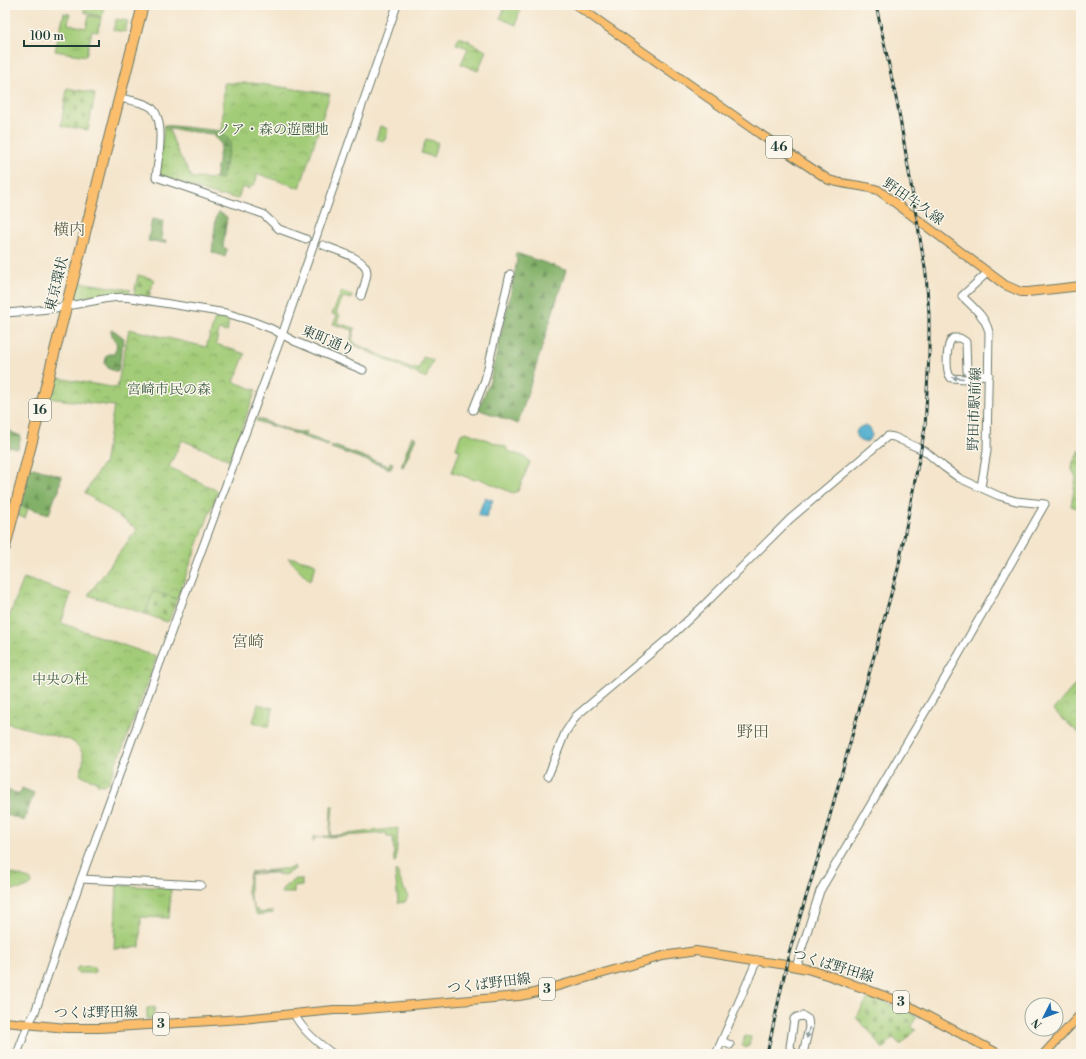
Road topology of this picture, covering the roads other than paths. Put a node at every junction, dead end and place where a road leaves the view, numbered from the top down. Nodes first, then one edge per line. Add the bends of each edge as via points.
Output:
1 (137, 5) edge
2 (144, 5) edge
3 (397, 5) edge
4 (576, 5) edge
5 (120, 98) junction
6 (306, 239) dead end
7 (323, 246) dead end
8 (987, 273) junction
9 (510, 274) dead end
10 (1081, 286) edge
11 (361, 296) dead end
12 (63, 307) junction
13 (5, 313) edge
14 (282, 335) junction
15 (363, 370) dead end
16 (989, 375) junction
17 (972, 376) junction
18 (473, 410) dead end
19 (981, 487) junction
20 (5, 522) edge
21 (5, 547) edge
22 (548, 776) dead end
23 (81, 879) junction
24 (201, 885) dead end
25 (757, 960) junction
26 (796, 967) junction
27 (294, 1014) junction
28 (1081, 1014) edge
29 (5, 1022) edge
30 (28, 1025) junction
31 (722, 1041) junction
32 (730, 1045) dead end
33 (805, 1052) edge
34 (17, 1054) edge
35 (332, 1054) edge
36 (716, 1054) edge
37 (794, 1054) edge
38 (1000, 1054) edge
39 (1044, 1054) edge

1 - 12 highway, 東京環状 / 16
2 - 5 highway, 東京環状 / 16
3 - 14 street
4 - 8 main road, 野田牛久線 / 46 via 829,180 878,190
5 - 6 street via 148,105 156,114 160,126 156,177 259,212 279,229
5 - 12 highway, 東京環状 / 16
7 - 11 street via 365,264 367,271
8 - 10 main road, 野田牛久線 / 46 via 1021,292
8 - 16 street, 野田市駅前線 via 962,296 987,324
9 - 18 street via 485,380
12 - 13 street, 東町通り
12 - 14 street, 東町通り via 122,296 226,313
12 - 20 highway, 東京環状 / 16
12 - 21 highway, 東京環状 / 16
14 - 15 street, 東町通り
14 - 23 street
16 - 17 street
16 - 19 street, 野田市駅前線 via 987,451
17 -> 17 street via 954,379 949,375 948,344 953,338 960,338 966,342 967,371
19 - 22 street via 953,474 925,451 888,436 790,519 670,637 576,716 565,733
19 - 26 street via 1016,501 1045,504 820,891
23 - 24 street
23 - 30 street via 35,1012
25 - 26 main road, つくば野田線 / 3
25 - 27 main road, つくば野田線 / 3 via 696,951 683,952 519,996
25 - 31 street
26 - 38 main road, つくば野田線 / 3 via 818,972 885,996
27 - 30 main road, つくば野田線 / 3 via 100,1028
27 - 35 street via 309,1035
28 - 39 main road
29 - 30 main road, つくば野田線 / 3
30 - 34 street
31 - 32 street
31 - 36 street
37 -> 33 street via 790,1047 794,1019 803,1016 810,1024

